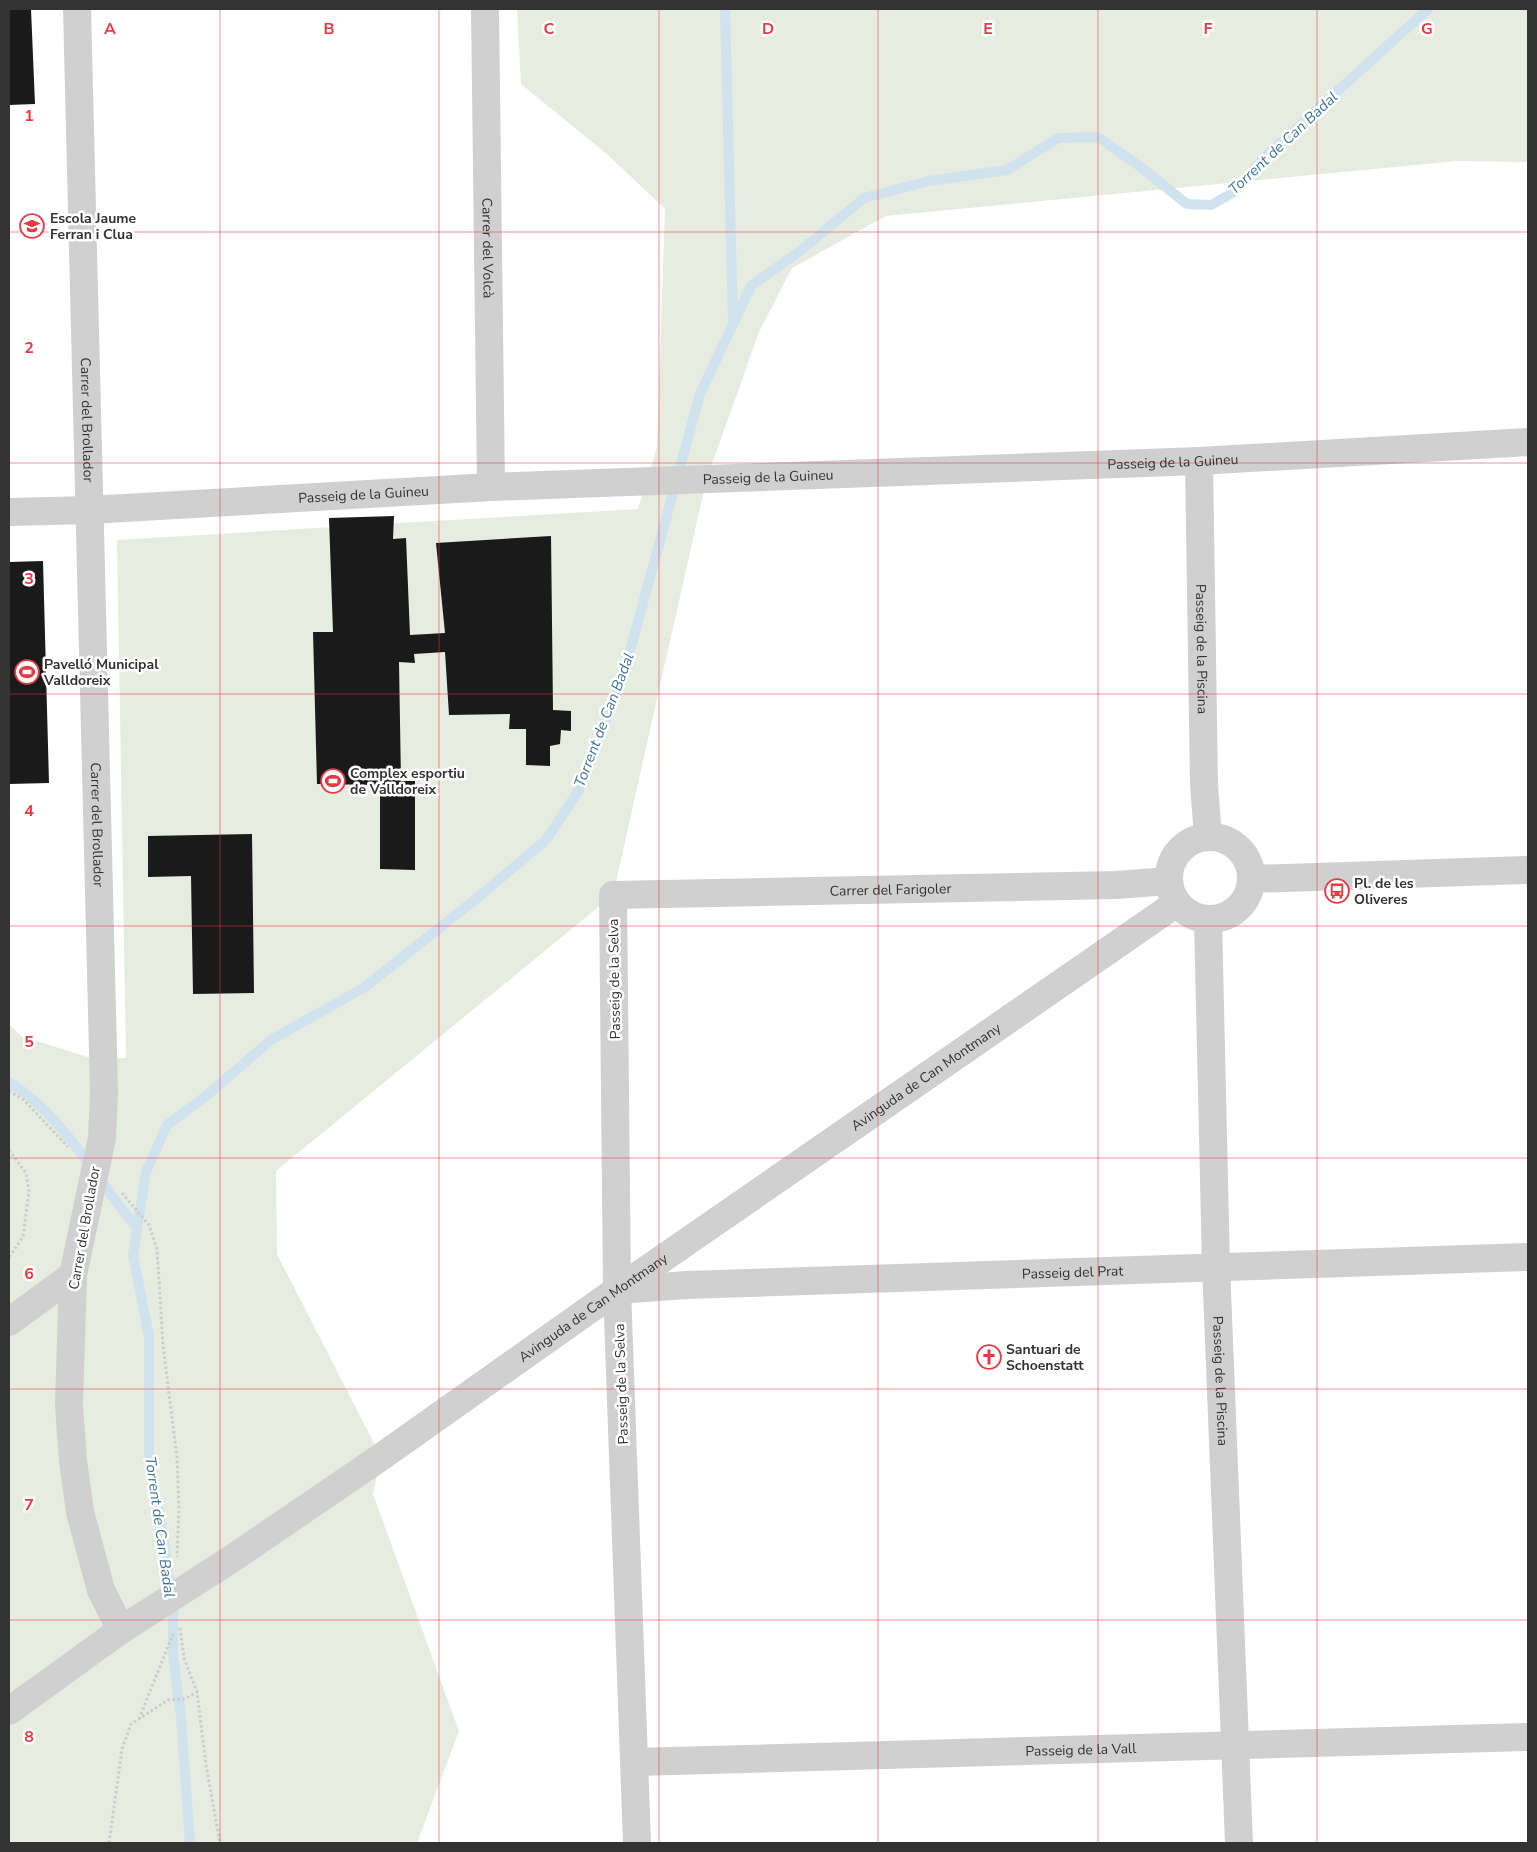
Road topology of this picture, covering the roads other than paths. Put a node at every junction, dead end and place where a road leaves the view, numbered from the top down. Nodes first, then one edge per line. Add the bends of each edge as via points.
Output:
1 (77, 9) edge
2 (486, 9) edge
3 (1528, 442) edge
4 (1199, 461) junction
5 (491, 487) junction
6 (89, 510) junction
7 (9, 512) edge
8 (1208, 836) junction
9 (1528, 870) edge
10 (1252, 879) junction
11 (1173, 892) junction
12 (613, 895) joint
13 (1208, 919) junction
14 (1528, 1257) edge
15 (1216, 1266) junction
16 (73, 1274) junction
17 (617, 1290) junction
18 (9, 1322) edge
19 (121, 1630) junction
20 (9, 1711) edge
21 (1528, 1737) edge
22 (1236, 1746) junction
23 (635, 1762) junction
24 (637, 1843) edge
25 (1239, 1843) edge

1 - 6 street, Carrer del Brollador
2 - 5 street, Carrer del Volcà
3 - 4 street, Passeig de la Guineu
4 - 5 street, Passeig de la Guineu
4 - 8 street, Passeig de la Piscina via 1204,785
5 - 6 street, Passeig de la Guineu
6 - 7 street, Passeig de la Guineu
6 - 16 street, Carrer del Brollador via 104,1092 102,1138
8 - 10 street via 1234,844 1250,865
8 - 11 street via 1196,839 1175,855 1170,868
9 - 10 street
10 - 13 street via 1248,895 1239,908 1224,917
11 - 12 street, Carrer del Farigoler via 1116,885
11 - 13 street via 1197,917
11 - 17 street, Avinguda de Can Montmany
12 - 17 street, Passeig de la Selva
13 - 15 street, Passeig de la Piscina
14 - 15 street, Passeig del Prat
15 - 17 street, Passeig del Prat
15 - 22 street, Passeig de la Piscina
16 - 18 street
16 - 19 street, Carrer del Brollador via 69,1405 73,1461 80,1512 101,1590
17 - 19 street, Avinguda de Can Montmany via 230,1560 175,1617
17 - 23 street, Passeig de la Selva
19 - 20 street, Avinguda de Can Montmany
21 - 22 street, Passeig de la Vall
22 - 23 street, Passeig de la Vall
22 - 25 street, Passeig de la Piscina
23 - 24 street, Passeig de la Selva

